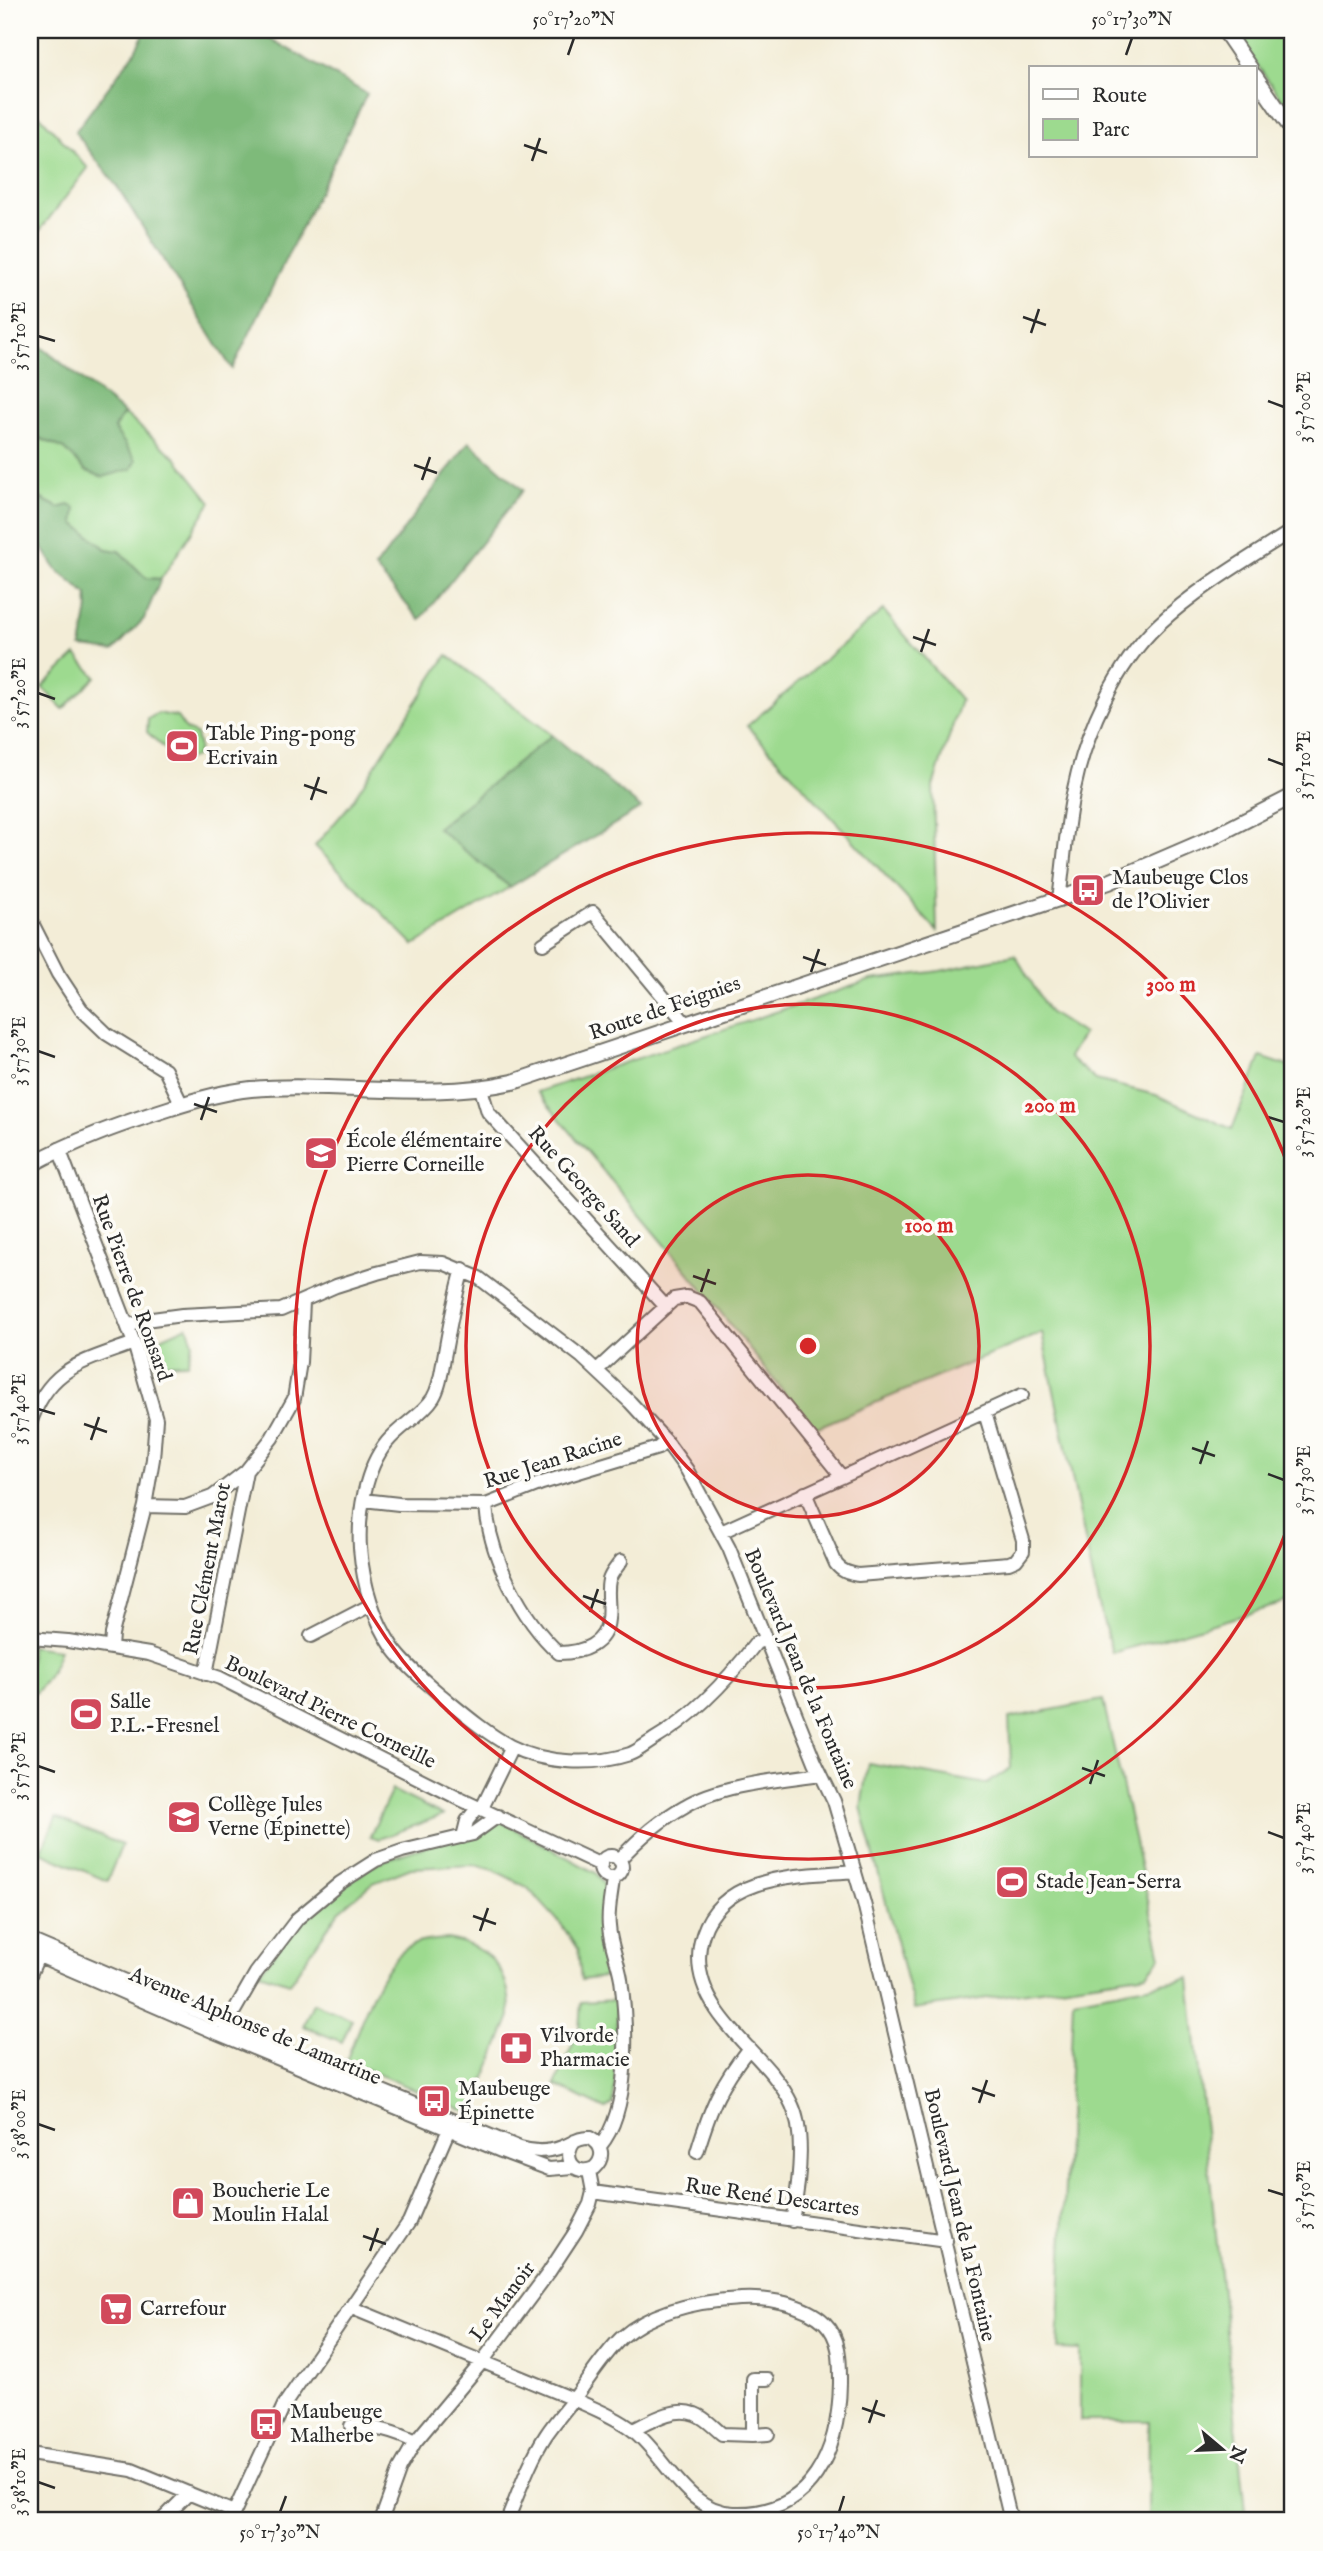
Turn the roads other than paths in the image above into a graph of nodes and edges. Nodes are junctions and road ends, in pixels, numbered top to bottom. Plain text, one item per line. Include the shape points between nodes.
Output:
1 (1224, 30) edge
2 (1249, 66) edge
3 (1256, 77) edge
4 (1293, 131) edge
5 (1293, 530) edge
6 (1293, 796) edge
7 (1059, 900) junction
8 (30, 919) edge
9 (543, 944) dead end
10 (686, 1024) junction
11 (481, 1089) junction
12 (182, 1104) junction
13 (59, 1149) junction
14 (30, 1165) edge
15 (463, 1269) junction
16 (303, 1302) junction
17 (666, 1307) junction
18 (128, 1326) junction
19 (134, 1343) junction
20 (597, 1370) junction
21 (1022, 1395) dead end
22 (985, 1413) junction
23 (30, 1424) edge
24 (666, 1441) junction
25 (246, 1471) junction
26 (842, 1477) junction
27 (805, 1493) junction
28 (363, 1500) junction
29 (486, 1505) junction
30 (145, 1506) junction
31 (721, 1532) junction
32 (621, 1561) dead end
33 (371, 1605) junction
34 (311, 1636) dead end
35 (30, 1638) edge
36 (766, 1639) junction
37 (111, 1648) junction
38 (206, 1674) junction
39 (512, 1747) junction
40 (821, 1774) junction
41 (481, 1810) junction
42 (463, 1838) junction
43 (619, 1860) junction
44 (601, 1865) junction
45 (855, 1871) junction
46 (613, 1878) junction
47 (30, 1940) edge
48 (37, 1951) edge
49 (30, 1975) edge
50 (218, 2021) junction
51 (203, 2027) junction
52 (749, 2048) junction
53 (446, 2136) dead end
54 (575, 2141) junction
55 (600, 2146) junction
56 (697, 2151) dead end
57 (573, 2166) junction
58 (589, 2171) junction
59 (593, 2192) junction
60 (792, 2221) junction
61 (946, 2241) junction
62 (352, 2308) junction
63 (482, 2362) junction
64 (767, 2379) dead end
65 (573, 2399) junction
66 (351, 2426) dead end
67 (633, 2430) junction
68 (768, 2434) dead end
69 (753, 2435) junction
70 (415, 2442) junction
71 (30, 2454) edge
72 (189, 2493) junction
73 (232, 2517) edge
74 (161, 2521) edge
75 (382, 2521) edge
76 (506, 2521) edge
77 (1012, 2521) edge

1 - 2 street
3 - 4 street
5 - 7 street via 1174,611 1124,668 1101,709 1074,787
6 - 7 street, Route de Feignies via 1178,853
7 - 10 street, Route de Feignies
8 - 12 street via 81,1009 107,1034 166,1070
9 - 10 street via 593,912
10 - 11 street, Route de Feignies
11 - 12 street, Route de Feignies via 250,1089
11 - 17 street, Rue George Sand via 488,1112
12 - 13 street, Route de Feignies
13 - 14 street, Route de Feignies
13 - 18 street, Rue Pierre de Ronsard
15 - 16 street, Boulevard Jean de la Fontaine via 443,1263 412,1264 336,1286
15 - 20 street, Boulevard Jean de la Fontaine
15 - 28 street via 432,1399 387,1442 376,1459
16 - 18 street, Boulevard Jean de la Fontaine via 281,1310 182,1315
16 - 25 street via 294,1399
17 - 20 street
17 - 26 street via 674,1299 700,1301
18 - 19 street, Rue Pierre de Ronsard
19 - 23 street via 66,1369 46,1391
19 - 30 street, Rue Pierre de Ronsard via 156,1419
20 - 24 street, Boulevard Jean de la Fontaine
21 - 22 street
22 - 26 street
22 - 27 street via 1023,1540 1023,1552 1016,1560 848,1573 836,1564
24 - 29 street, Rue Jean Racine via 658,1448
24 - 31 street, Boulevard Jean de la Fontaine
25 - 30 street via 212,1497 185,1507
25 - 38 street, Rue Clément Marot
26 - 27 street
27 - 31 street
28 - 29 street, Rue Jean Racine
28 - 33 street via 360,1546
29 - 32 street via 487,1526 500,1564 543,1639 559,1653 578,1653 603,1634 610,1576
30 - 37 street, Rue Pierre de Ronsard
31 - 36 street, Boulevard Jean de la Fontaine
33 - 34 street
33 - 39 street via 393,1647 413,1671
35 - 37 street, Boulevard Pierre Corneille
36 - 39 street via 756,1643 710,1697 684,1719 631,1753 582,1762
36 - 40 street, Boulevard Jean de la Fontaine
37 - 38 street, Boulevard Pierre Corneille via 149,1654
38 - 41 street, Boulevard Pierre Corneille
39 - 41 street
40 - 43 street via 751,1785 687,1804
40 - 45 street, Boulevard Jean de la Fontaine
41 - 42 street
41 - 42 street via 482,1828
41 - 44 street, Boulevard Pierre Corneille
42 - 50 street via 376,1860 318,1899 274,1947 233,2013
43 - 44 street via 609,1857
43 - 46 street via 621,1871
44 - 46 street via 604,1875
45 - 52 street via 799,1876 740,1890 723,1901 706,1925 698,1969 704,1987 717,2011
45 - 61 street, Boulevard Jean de la Fontaine
46 - 55 street via 608,1925 620,1976 624,2053 614,2124
47 - 48 street, Avenue Alphonse de Lamartine
48 - 49 street
48 - 50 street, Avenue Alphonse de Lamartine
48 - 51 street, Avenue Alphonse de Lamartine
50 - 51 street
50 - 54 street, Avenue Alphonse de Lamartine via 520,2148 554,2149
51 - 57 street, Avenue Alphonse de Lamartine via 549,2169
52 - 56 street via 726,2078
52 - 60 street via 792,2105 799,2129
53 - 62 street via 409,2222
54 - 55 street via 590,2138
54 - 57 street via 568,2156
55 - 58 street via 601,2158
57 - 58 street
58 - 59 street
59 - 60 street, Rue René Descartes
59 - 63 street, Le Manoir via 556,2262
60 - 61 street, Rue René Descartes
61 - 77 street, Boulevard Jean de la Fontaine
62 - 63 street
62 - 73 street via 284,2406
63 - 65 street
63 - 70 street, Le Manoir
64 - 69 street via 746,2379
65 - 67 street
65 - 67 street via 622,2338 658,2316 700,2302 744,2299 785,2303 824,2322 834,2334 839,2349 840,2395 831,2446 819,2473 788,2501 733,2514 708,2505 681,2485
65 - 76 street via 535,2454
66 - 70 street via 374,2427
67 - 69 street via 649,2420 685,2412 708,2421 722,2434
68 - 69 street
70 - 75 street, Le Manoir via 400,2468
71 - 72 street via 132,2470
72 - 73 street
72 - 74 street

